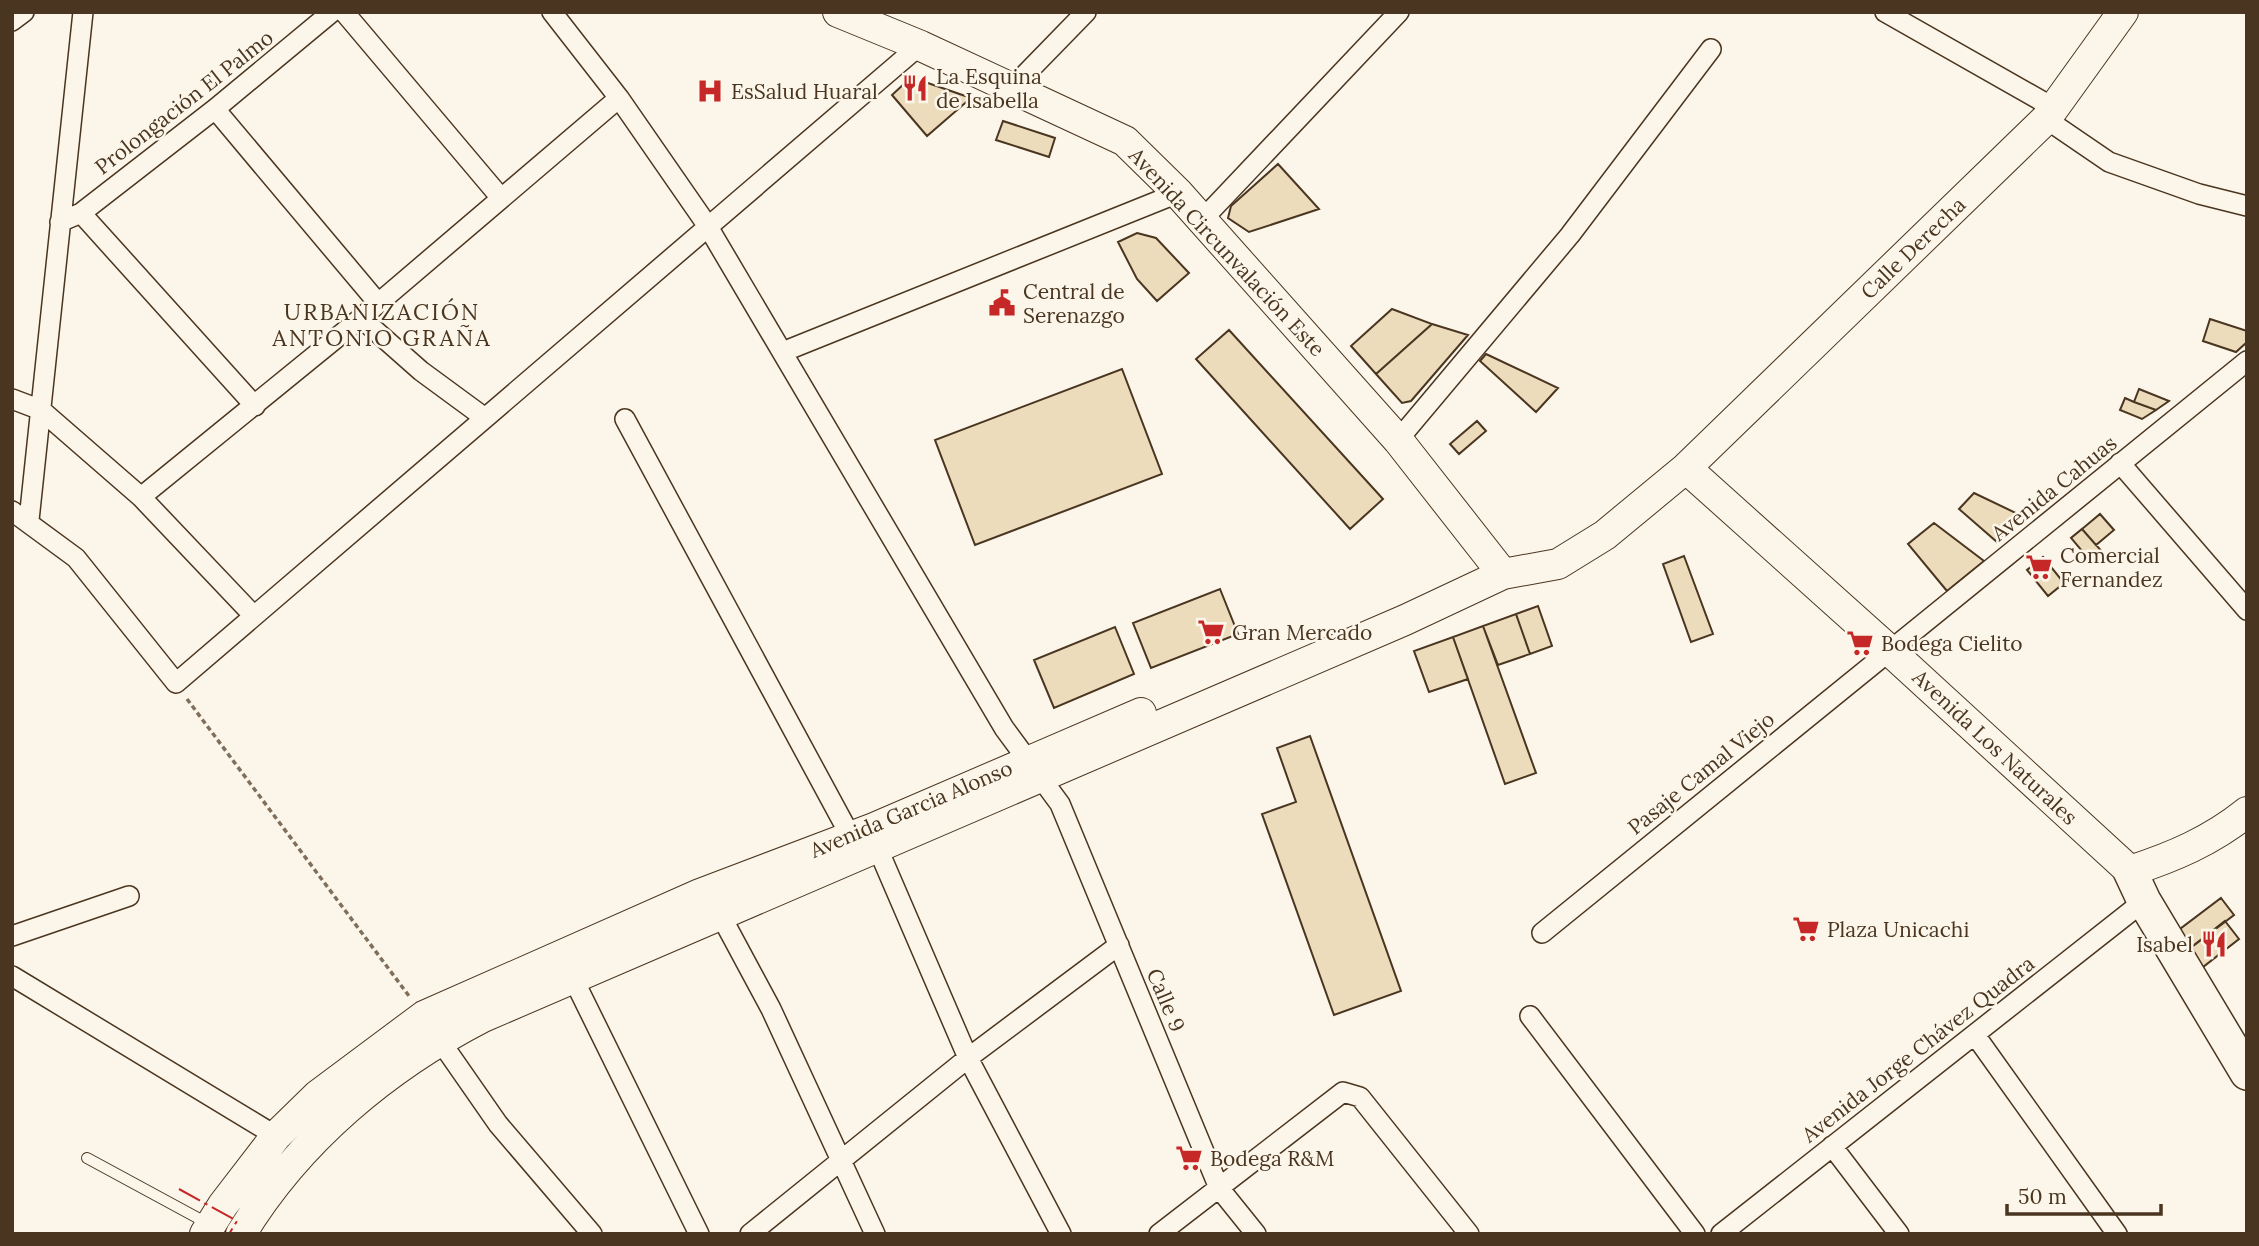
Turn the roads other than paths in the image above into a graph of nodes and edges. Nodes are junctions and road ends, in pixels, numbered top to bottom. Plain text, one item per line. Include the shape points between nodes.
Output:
1 (24, 12) edge
2 (83, 12) edge
3 (332, 12) edge
4 (344, 12) edge
5 (552, 12) edge
6 (838, 12) edge
7 (1086, 12) edge
8 (1399, 12) edge
9 (1885, 12) edge
10 (2123, 12) edge
11 (12, 21) edge
12 (919, 46) junction
13 (1711, 49) dead end
14 (1010, 90) junction
15 (619, 99) junction
16 (215, 109) junction
17 (2050, 113) junction
18 (1178, 193) junction
19 (502, 198) junction
20 (2247, 206) edge
21 (81, 212) junction
22 (1202, 220) junction
23 (60, 222) junction
24 (707, 225) junction
25 (378, 303) junction
26 (361, 318) junction
27 (785, 351) junction
28 (2247, 361) edge
29 (12, 399) edge
30 (255, 406) junction
31 (41, 410) junction
32 (485, 418) junction
33 (625, 419) dead end
34 (1398, 440) junction
35 (2120, 463) junction
36 (1686, 468) junction
37 (141, 497) junction
38 (20, 515) edge
39 (1503, 574) junction
40 (2243, 599) edge
41 (253, 615) junction
42 (1889, 649) junction
43 (1035, 768) junction
44 (2247, 812) edge
45 (851, 837) junction
46 (878, 849) junction
47 (2130, 871) junction
48 (700, 894) junction
49 (129, 895) dead end
50 (2144, 901) junction
51 (721, 916) junction
52 (1542, 933) dead end
53 (12, 936) edge
54 (1119, 945) junction
55 (568, 967) junction
56 (12, 976) edge
57 (1530, 1016) dead end
58 (432, 1028) junction
59 (1975, 1035) junction
60 (968, 1058) junction
61 (2247, 1073) edge
62 (276, 1136) junction
63 (1832, 1146) junction
64 (87, 1158) dead end
65 (841, 1158) junction
66 (1219, 1188) junction
67 (208, 1230) edge
68 (240, 1234) edge
69 (592, 1234) edge
70 (699, 1234) edge
71 (750, 1234) edge
72 (875, 1234) edge
73 (1062, 1234) edge
74 (1159, 1234) edge
75 (1256, 1234) edge
76 (1469, 1234) edge
77 (1695, 1234) edge
78 (1721, 1234) edge
79 (1899, 1234) edge
80 (2117, 1234) edge

1 - 11 street
2 - 23 street
3 - 16 street, Prolongación El Palmo
4 - 19 street
5 - 15 street, Calle 9
6 - 12 main road, Avenida Circunvalación Este
7 - 14 street
8 - 22 street
9 - 17 street
10 - 17 main road, Calle Derecha
12 - 14 main road, Avenida Circunvalación Este
12 - 24 street
13 - 34 street via 1570,235
14 - 18 main road, Avenida Circunvalación Este via 1125,141
15 - 19 street
15 - 24 street, Calle 9
16 - 21 street, Prolongación El Palmo
16 - 25 street
17 - 20 street via 2109,162
17 - 36 main road, Calle Derecha
18 - 22 main road, Avenida Circunvalación Este
18 - 27 street
19 - 25 street
21 - 23 street, Prolongación El Palmo
21 - 30 street
22 - 34 main road, Avenida Circunvalación Este
23 - 31 street
24 - 27 street, Calle 9
24 - 32 street
25 - 26 street
26 - 30 street
26 - 32 street via 421,371
27 - 43 street, Calle 9 via 1004,728
28 - 35 street, Avenida Cahuas
29 - 31 street
30 - 37 street
31 - 37 street
31 - 38 street
32 - 41 street
33 - 45 street
34 - 39 main road, Avenida Circunvalación Este
35 - 40 street
35 - 42 street, Avenida Cahuas
36 - 39 main road, Avenida Garcia Alonso via 1605,535 1558,564
36 - 42 main road, Avenida Los Naturales
37 - 41 street
38 - 41 street via 76,558 176,683
39 - 43 main road, Avenida Garcia Alonso via 1405,620 1330,634
42 - 47 main road, Avenida Los Naturales
42 - 52 street, Pasaje Camal Viejo
43 - 45 main road, Avenida Garcia Alonso
43 - 46 main road, Avenida Garcia Alonso
43 - 54 street, Calle 9 via 1060,804
44 - 47 main road via 2219,835
45 - 48 main road, Avenida Garcia Alonso
46 - 51 main road, Avenida Garcia Alonso
46 - 60 street
47 - 50 highway, Avenida Los Naturales
48 - 51 street
48 - 55 main road, Avenida Garcia Alonso
49 - 53 street
50 - 59 street, Avenida Jorge Chávez Quadra
50 - 61 highway, Avenida Los Naturales
51 - 55 main road, Avenida Garcia Alonso
51 - 65 street
54 - 60 street
54 - 66 street, Calle 9
55 - 58 main road, Avenida Garcia Alonso
55 - 70 street
56 - 62 street
57 - 77 street
58 - 62 main road via 318,1095
58 - 68 main road via 323,1128
58 - 69 street via 498,1124
59 - 63 street, Avenida Jorge Chávez Quadra
59 - 80 street
60 - 65 street
60 - 73 street
62 - 67 main road
63 - 78 street, Avenida Jorge Chávez Quadra
63 - 79 street
64 - 67 lane
65 - 71 street
65 - 72 street
66 - 74 street
66 - 75 street, Calle 9
66 - 76 street via 1343,1092 1360,1097

